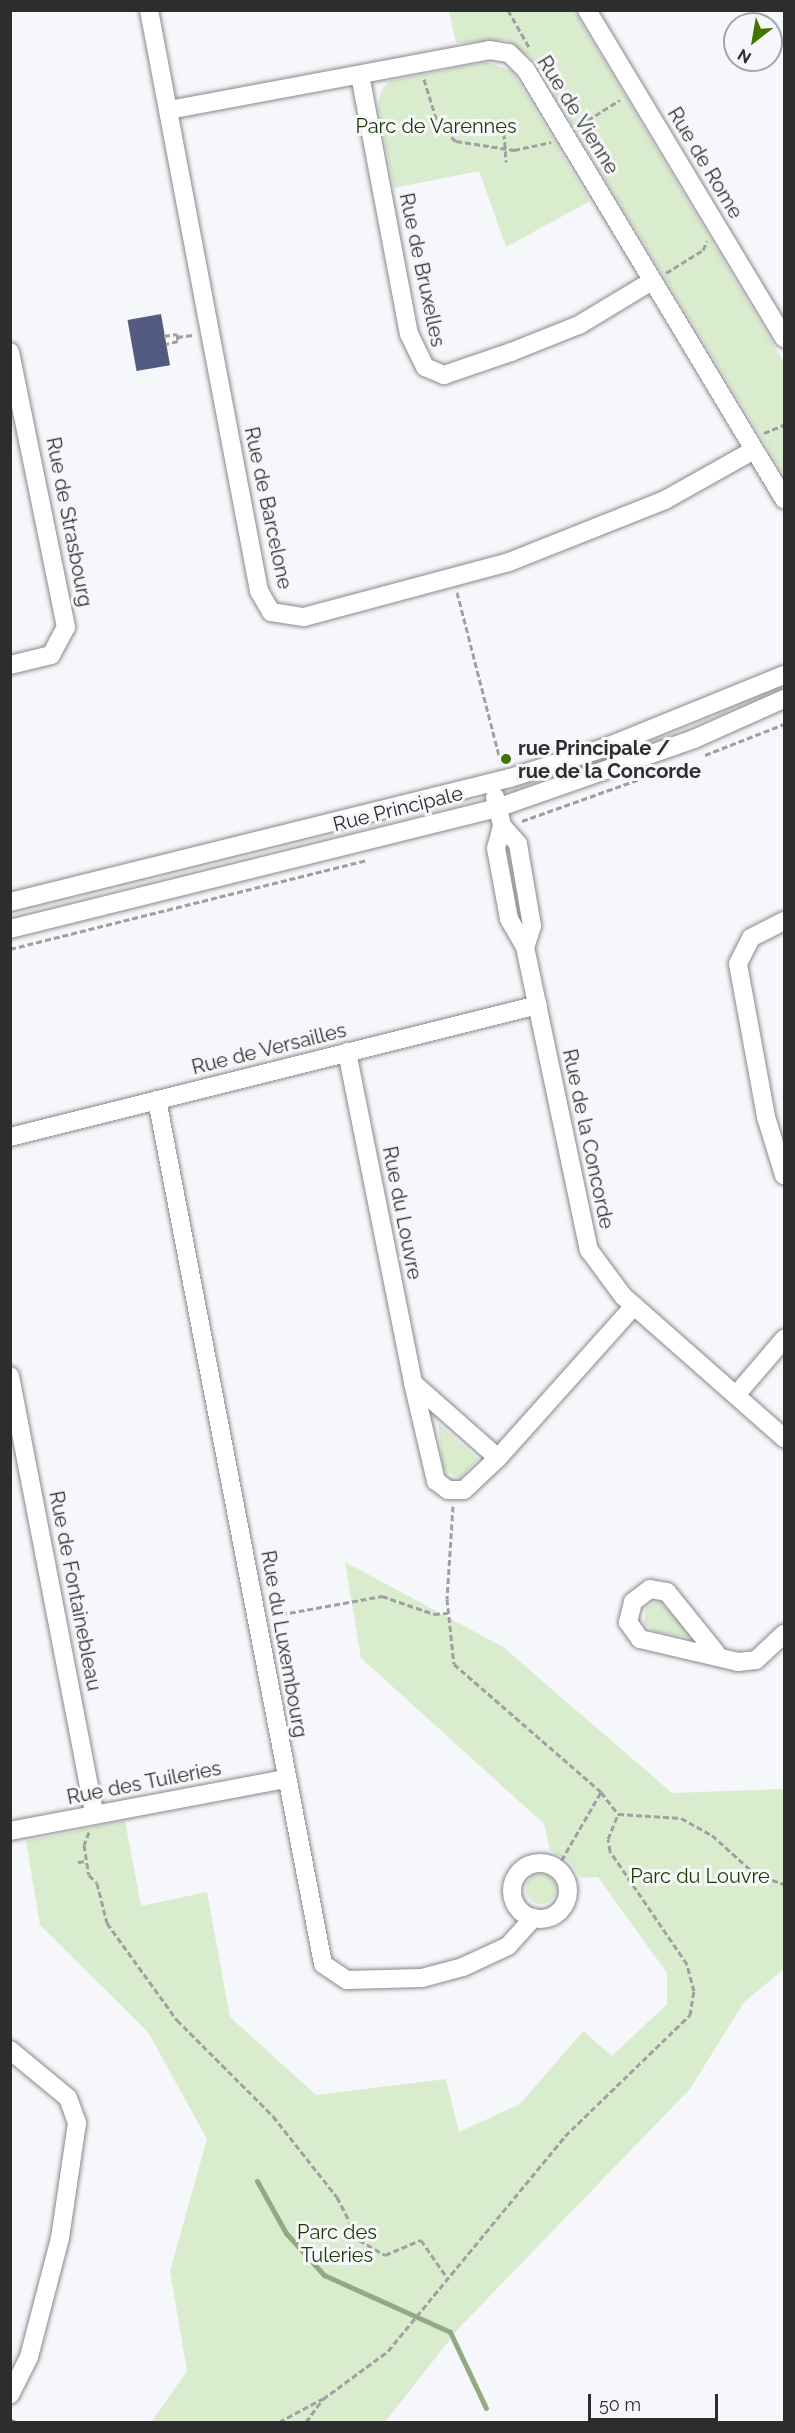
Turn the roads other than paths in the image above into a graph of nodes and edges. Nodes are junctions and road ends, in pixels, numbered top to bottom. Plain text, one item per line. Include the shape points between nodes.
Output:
1 (149, 10) edge
2 (587, 10) edge
3 (360, 75) junction
4 (169, 110) junction
5 (659, 277) junction
6 (784, 338) edge
7 (10, 352) edge
8 (754, 450) junction
9 (784, 499) edge
10 (10, 665) edge
11 (784, 675) edge
12 (784, 699) edge
13 (492, 784) junction
14 (497, 808) junction
15 (10, 902) edge
16 (784, 921) edge
17 (10, 929) edge
18 (538, 1005) junction
19 (347, 1052) junction
20 (157, 1100) junction
21 (10, 1137) edge
22 (784, 1175) edge
23 (634, 1306) junction
24 (784, 1339) edge
25 (10, 1376) edge
26 (413, 1383) junction
27 (736, 1395) junction
28 (784, 1438) edge
29 (498, 1458) junction
30 (784, 1634) edge
31 (716, 1653) junction
32 (286, 1779) junction
33 (92, 1821) junction
34 (10, 1831) edge
35 (533, 1918) junction
36 (10, 2050) edge
37 (10, 2395) edge

1 - 4 street, Rue de Barcelone
2 - 6 street, Rue de Rome
3 - 4 street, Rue de Vienne
3 - 5 street, Rue de Vienne via 489,50 509,53 526,70
3 - 5 street, Rue de Bruxelles via 409,334 425,367 454,373 511,352 579,325
4 - 8 street, Rue de Barcelone via 259,591 272,612 304,617 509,562 665,500
5 - 8 street, Rue de Vienne
7 - 10 street, Rue de Strasbourg via 66,627 51,655
8 - 9 street, Rue de Vienne
11 - 13 street, Rue Principale via 604,748
12 - 14 street, Rue Principale via 694,739
13 - 14 street, Rue de la Concorde
13 - 15 street, Rue Principale
14 - 17 street, Rue Principale
14 - 18 street, Rue de la Concorde via 502,826 496,848 512,928 525,947
16 - 22 street via 751,938 738,964 766,1117
18 - 19 street, Rue de Versailles
18 - 23 street, Rue de la Concorde via 584,1235 595,1261
19 - 20 street, Rue de Versailles
19 - 26 street, Rue du Louvre
20 - 21 street, Rue de Versailles
20 - 32 street, Rue du Luxembourg
23 - 27 street, Rue de la Concorde
23 - 29 street, Rue du Louvre
24 - 27 street
25 - 33 street, Rue de Fontainebleau
26 - 29 street
26 - 29 street, Rue du Louvre via 436,1481 448,1490 464,1490
27 - 28 street, Rue de la Concorde
30 - 31 street via 769,1651 747,1663
31 - 31 street via 667,1592 650,1589 633,1602 628,1622 640,1639
32 - 33 street, Rue des Tuileries
32 - 35 street, Rue du Luxembourg via 323,1964 339,1978 422,1978 463,1967 508,1946
33 - 34 street, Rue des Tuileries
35 - 35 street via 551,1917 564,1906 569,1889 557,1868 536,1863 514,1880 518,1908
36 - 37 street via 68,2098 77,2123 60,2238 29,2357

